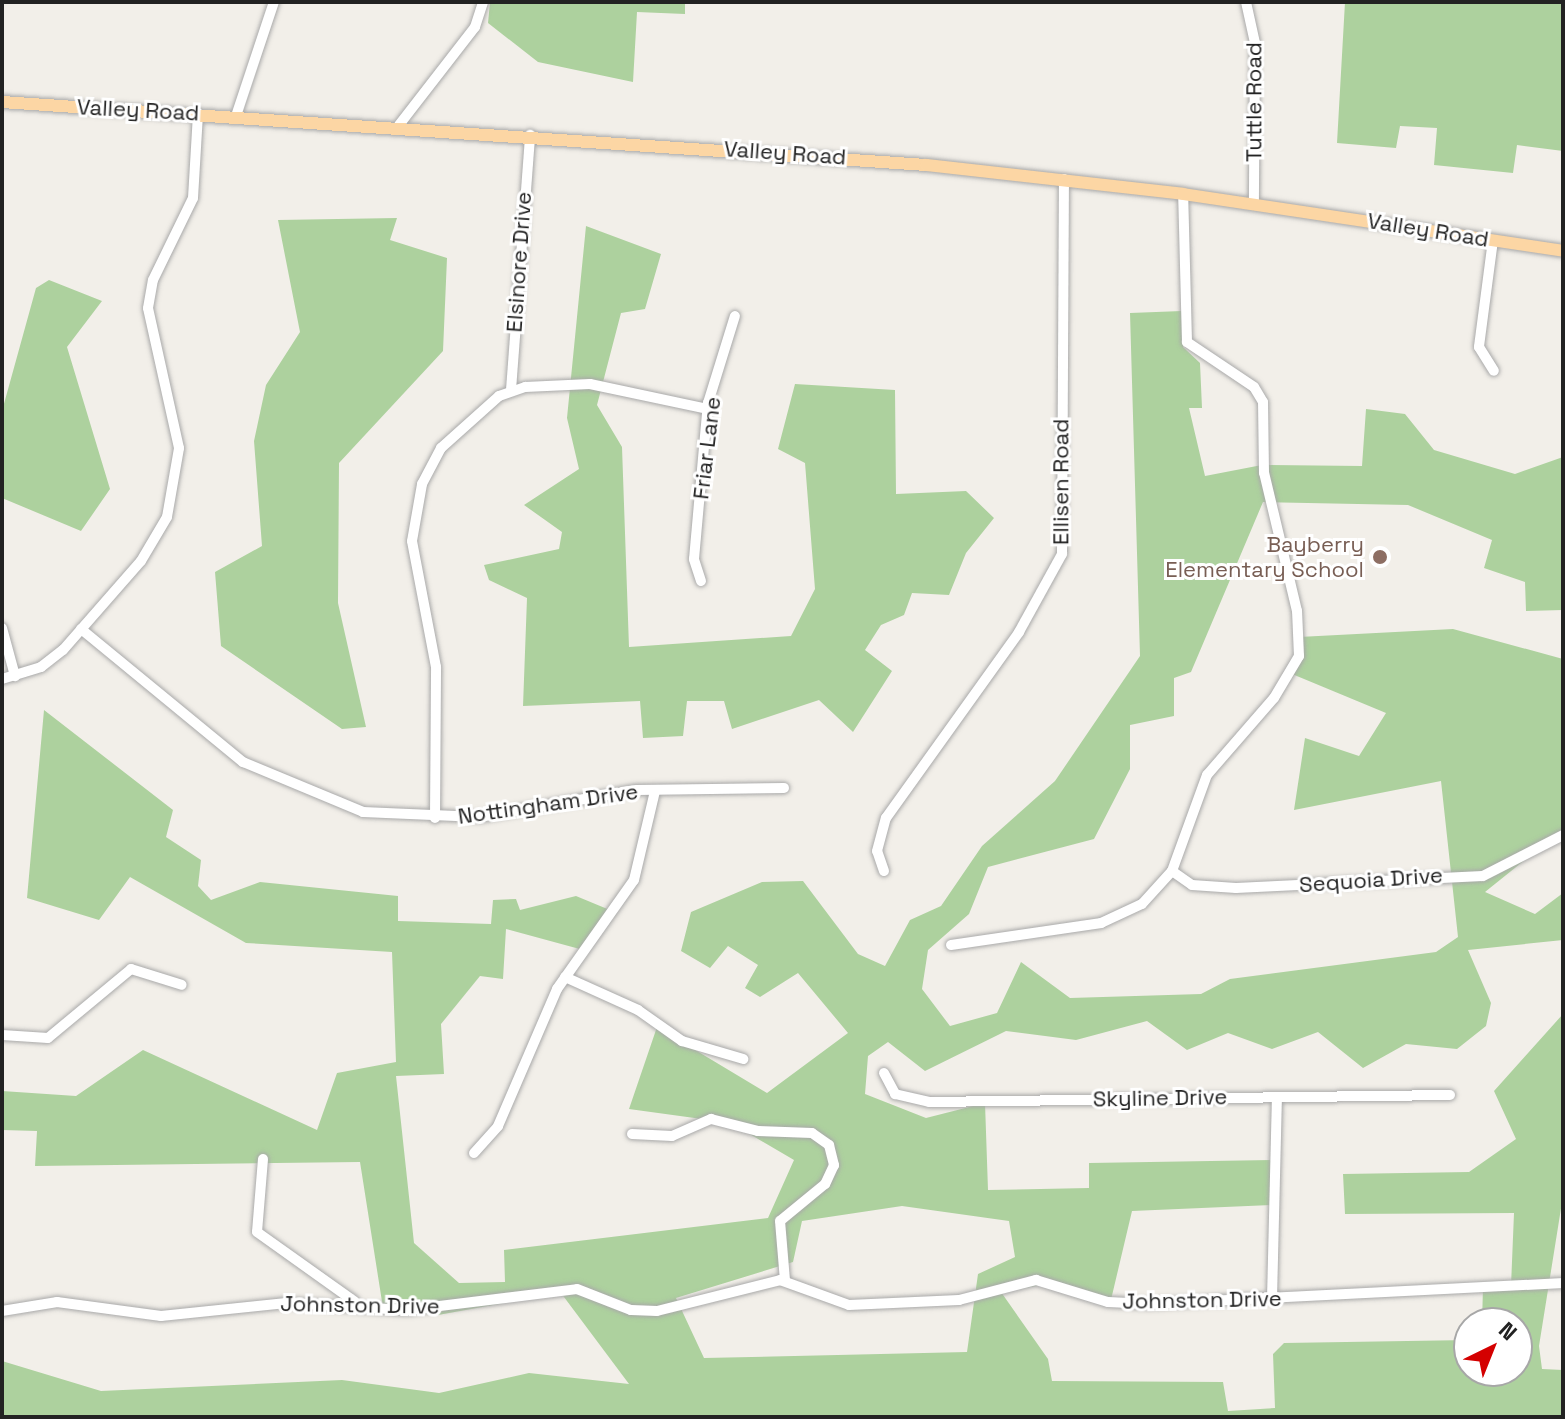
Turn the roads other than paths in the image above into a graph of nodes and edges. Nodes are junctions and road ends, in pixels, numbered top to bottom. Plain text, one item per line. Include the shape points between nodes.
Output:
1 (274, 2) edge
2 (483, 2) edge
3 (1246, 2) edge
4 (2, 102) edge
5 (198, 113) junction
6 (236, 116) junction
7 (399, 125) junction
8 (530, 135) junction
9 (1064, 179) junction
10 (1183, 194) junction
11 (1254, 204) junction
12 (1493, 240) junction
13 (1563, 251) edge
14 (735, 316) dead end
15 (1494, 371) dead end
16 (511, 390) junction
17 (708, 409) junction
18 (701, 581) dead end
19 (2, 628) edge
20 (81, 629) junction
21 (15, 676) junction
22 (2, 679) edge
23 (784, 788) dead end
24 (655, 791) junction
25 (435, 818) junction
26 (1563, 835) edge
27 (884, 871) dead end
28 (1172, 871) junction
29 (951, 945) dead end
30 (565, 977) junction
31 (182, 985) dead end
32 (2, 1035) edge
33 (743, 1059) dead end
34 (884, 1073) dead end
35 (1450, 1095) dead end
36 (1277, 1097) junction
37 (632, 1134) dead end
38 (474, 1153) dead end
39 (263, 1159) dead end
40 (785, 1280) junction
41 (1563, 1283) edge
42 (1272, 1299) junction
43 (355, 1302) junction
44 (2, 1311) edge

1 - 6 street
2 - 7 street via 475,27
3 - 11 street, Tuttle Road via 1255,43
4 - 5 main road, Valley Road
5 - 6 main road, Valley Road
5 - 20 street via 193,198 153,280 148,308 177,422 173,494 141,561
6 - 7 main road, Valley Road
7 - 8 main road, Valley Road
8 - 9 main road, Valley Road
8 - 16 street, Elsinore Drive
9 - 10 main road, Valley Road
9 - 27 street, Ellisen Road via 1062,554 1019,632 886,818 877,851
10 - 11 main road, Valley Road
10 - 28 street via 1187,342 1254,387 1263,402 1271,521 1301,648 1281,689 1207,775
11 - 12 main road, Valley Road
12 - 13 main road, Valley Road
12 - 15 street via 1479,347
14 - 17 street, Friar Lane
16 - 17 street via 590,384
16 - 25 street via 441,448 416,508 411,558 436,667
17 - 18 street, Friar Lane via 694,559
19 - 21 street
20 - 21 street via 52,660
20 - 25 street, Nottingham Drive via 213,740 276,779 363,812
21 - 22 street
23 - 24 street, Nottingham Drive
24 - 25 street, Nottingham Drive
24 - 30 street via 634,880
26 - 28 street, Sequoia Drive via 1483,876 1236,888 1192,885
28 - 29 street via 1142,904 1112,919
30 - 33 street via 638,1010 682,1041
30 - 38 street via 498,1126
31 - 32 street via 131,969 48,1038
34 - 36 street, Skyline Drive via 895,1094 929,1102
35 - 36 street, Skyline Drive
36 - 42 street
37 - 40 street via 672,1136 704,1119 812,1133 829,1145 834,1165 825,1184 780,1221
39 - 43 street via 257,1232
40 - 42 street, Johnston Drive via 849,1305 959,1300 1036,1280 1130,1304
40 - 43 street, Johnston Drive via 657,1311 631,1310 577,1289 407,1310
41 - 42 street, Johnston Drive
43 - 44 street, Johnston Drive via 161,1316 57,1302

